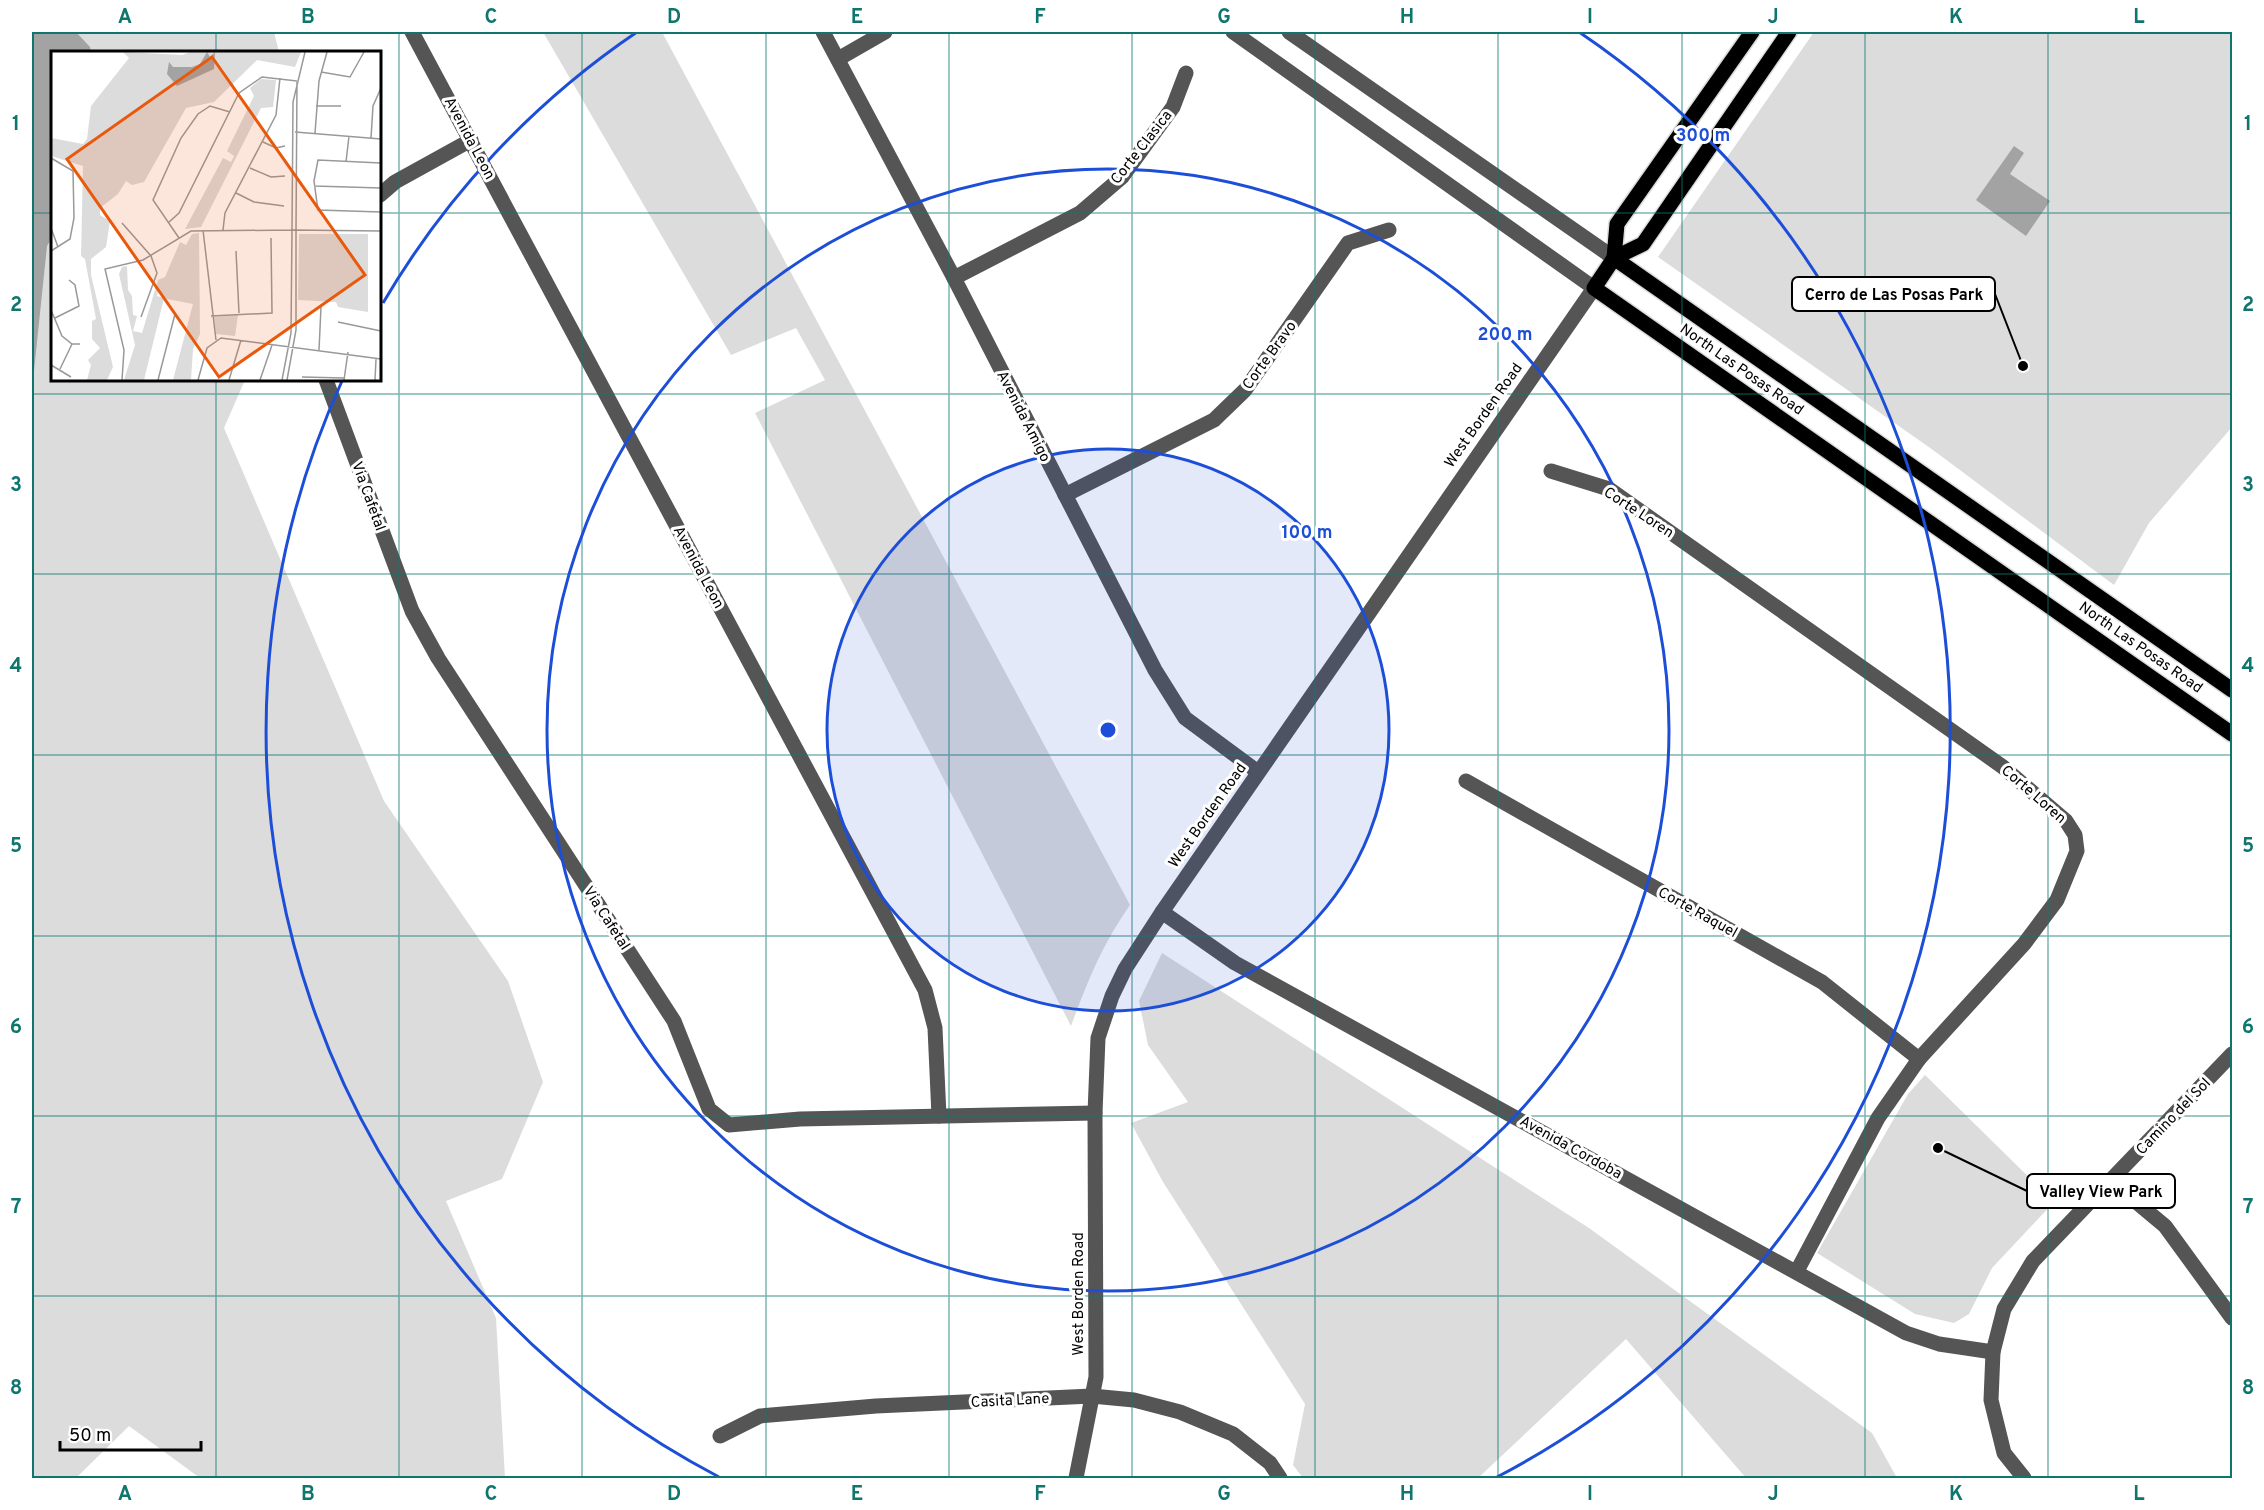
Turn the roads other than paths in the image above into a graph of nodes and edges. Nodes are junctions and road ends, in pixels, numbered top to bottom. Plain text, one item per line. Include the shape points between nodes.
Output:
1 (412, 32) edge
2 (823, 32) edge
3 (885, 32) edge
4 (1233, 32) edge
5 (1289, 32) edge
6 (1752, 32) edge
7 (1789, 32) edge
8 (838, 58) junction
9 (1186, 73) dead end
10 (471, 140) junction
11 (381, 194) edge
12 (1389, 230) dead end
13 (1614, 258) junction
14 (954, 278) junction
15 (1594, 288) junction
16 (326, 381) edge
17 (1551, 471) dead end
18 (1065, 495) junction
19 (2232, 690) edge
20 (2232, 734) edge
21 (1258, 772) junction
22 (1466, 782) dead end
23 (1162, 912) junction
24 (2232, 1054) edge
25 (1918, 1059) junction
26 (1095, 1113) junction
27 (939, 1116) junction
28 (2111, 1181) junction
29 (1797, 1271) junction
30 (2232, 1318) edge
31 (1993, 1352) junction
32 (1092, 1396) junction
33 (720, 1436) dead end
34 (1076, 1479) edge
35 (1280, 1479) edge
36 (2024, 1479) edge

1 - 10 street, Avenida Leon
2 - 8 street, Avenida Amigo
3 - 8 street
4 - 15 street, North Las Posas Road
5 - 13 street, North Las Posas Road
6 - 13 main road, West Borden Road via 1617,224
7 - 13 main road via 1643,244
8 - 14 street, Avenida Amigo
9 - 14 street, Corte Clasica via 1173,107 1122,177 1080,213
10 - 11 street via 395,182
10 - 27 street, Avenida Leon via 925,990 934,1028
12 - 18 street, Corte Bravo via 1348,243 1245,390 1214,420
13 - 15 main road, West Borden Road
13 - 19 main road, North Las Posas Road
14 - 18 street, Avenida Amigo
15 - 20 main road, North Las Posas Road
15 - 21 street, West Borden Road
16 - 27 street, Via Cafetal via 412,611 438,658 674,1021 708,1109 729,1125
17 - 25 street, Corte Loren via 1609,489 2003,767 2066,821 2075,835 2077,851 2057,900 2024,944
18 - 21 street, Avenida Amigo via 1155,670 1185,718
21 - 23 street, West Borden Road
22 - 25 street, Corte Raquel via 1822,982
23 - 26 street, West Borden Road via 1112,996 1098,1038
23 - 29 street, Avenida Cordoba via 1235,963
24 - 28 street, Camino del Sol
25 - 29 street, Corte Loren via 1878,1118
26 - 27 street, Via Cafetal
26 - 32 street, West Borden Road via 1096,1377
28 - 30 street via 2165,1227
28 - 31 street, Camino del Sol via 2034,1261 2004,1309
29 - 31 street, Avenida Cordoba via 1906,1333 1939,1344
31 - 36 street, Camino del Sol via 1991,1400 2004,1453
32 - 33 street, Casita Lane via 760,1416
32 - 34 street, West Borden Road
32 - 35 street, Casita Lane via 1134,1400 1180,1412 1233,1434 1270,1462

